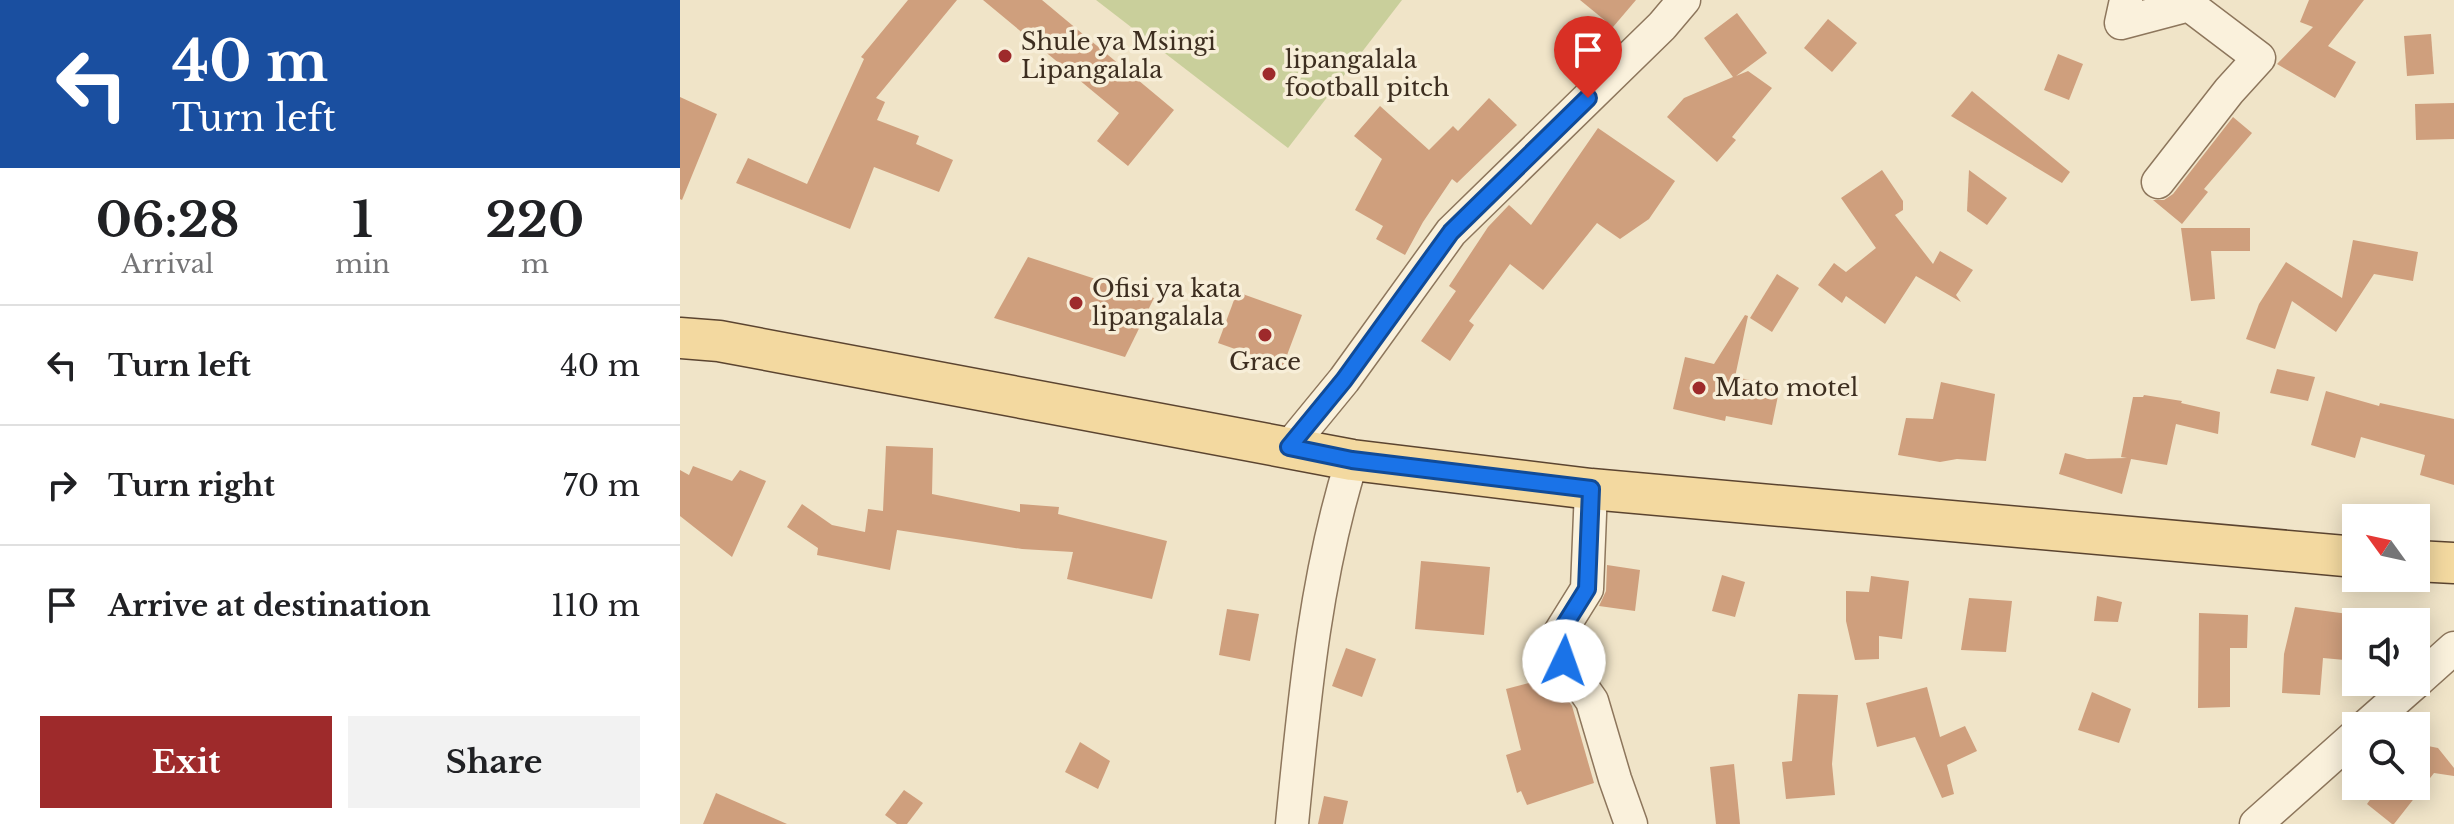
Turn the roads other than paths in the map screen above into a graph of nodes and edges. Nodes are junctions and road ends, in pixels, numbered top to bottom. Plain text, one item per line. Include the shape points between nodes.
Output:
1 (1684, 0) edge
2 (2126, 0) edge
3 (2158, 182) dead end
4 (680, 338) edge
5 (1289, 447) junction
6 (1352, 460) junction
7 (1591, 489) junction
8 (2342, 556) edge
9 (2430, 562) edge
10 (2454, 563) edge
11 (2454, 648) edge
12 (2430, 669) edge
13 (2400, 696) edge
14 (2382, 712) edge
15 (2342, 747) edge
16 (1292, 824) edge
17 (1631, 824) edge
18 (2256, 824) edge

1 - 5 street via 1451,232
2 - 3 street via 2121,23 2189,5 2259,58
4 - 5 main road
5 - 6 main road
6 - 7 main road
6 - 16 street via 1318,609
7 - 8 main road
7 - 17 street via 1587,589 1559,634 1564,661 1592,701
9 - 10 main road
11 - 12 street
13 - 14 street
15 - 18 street

